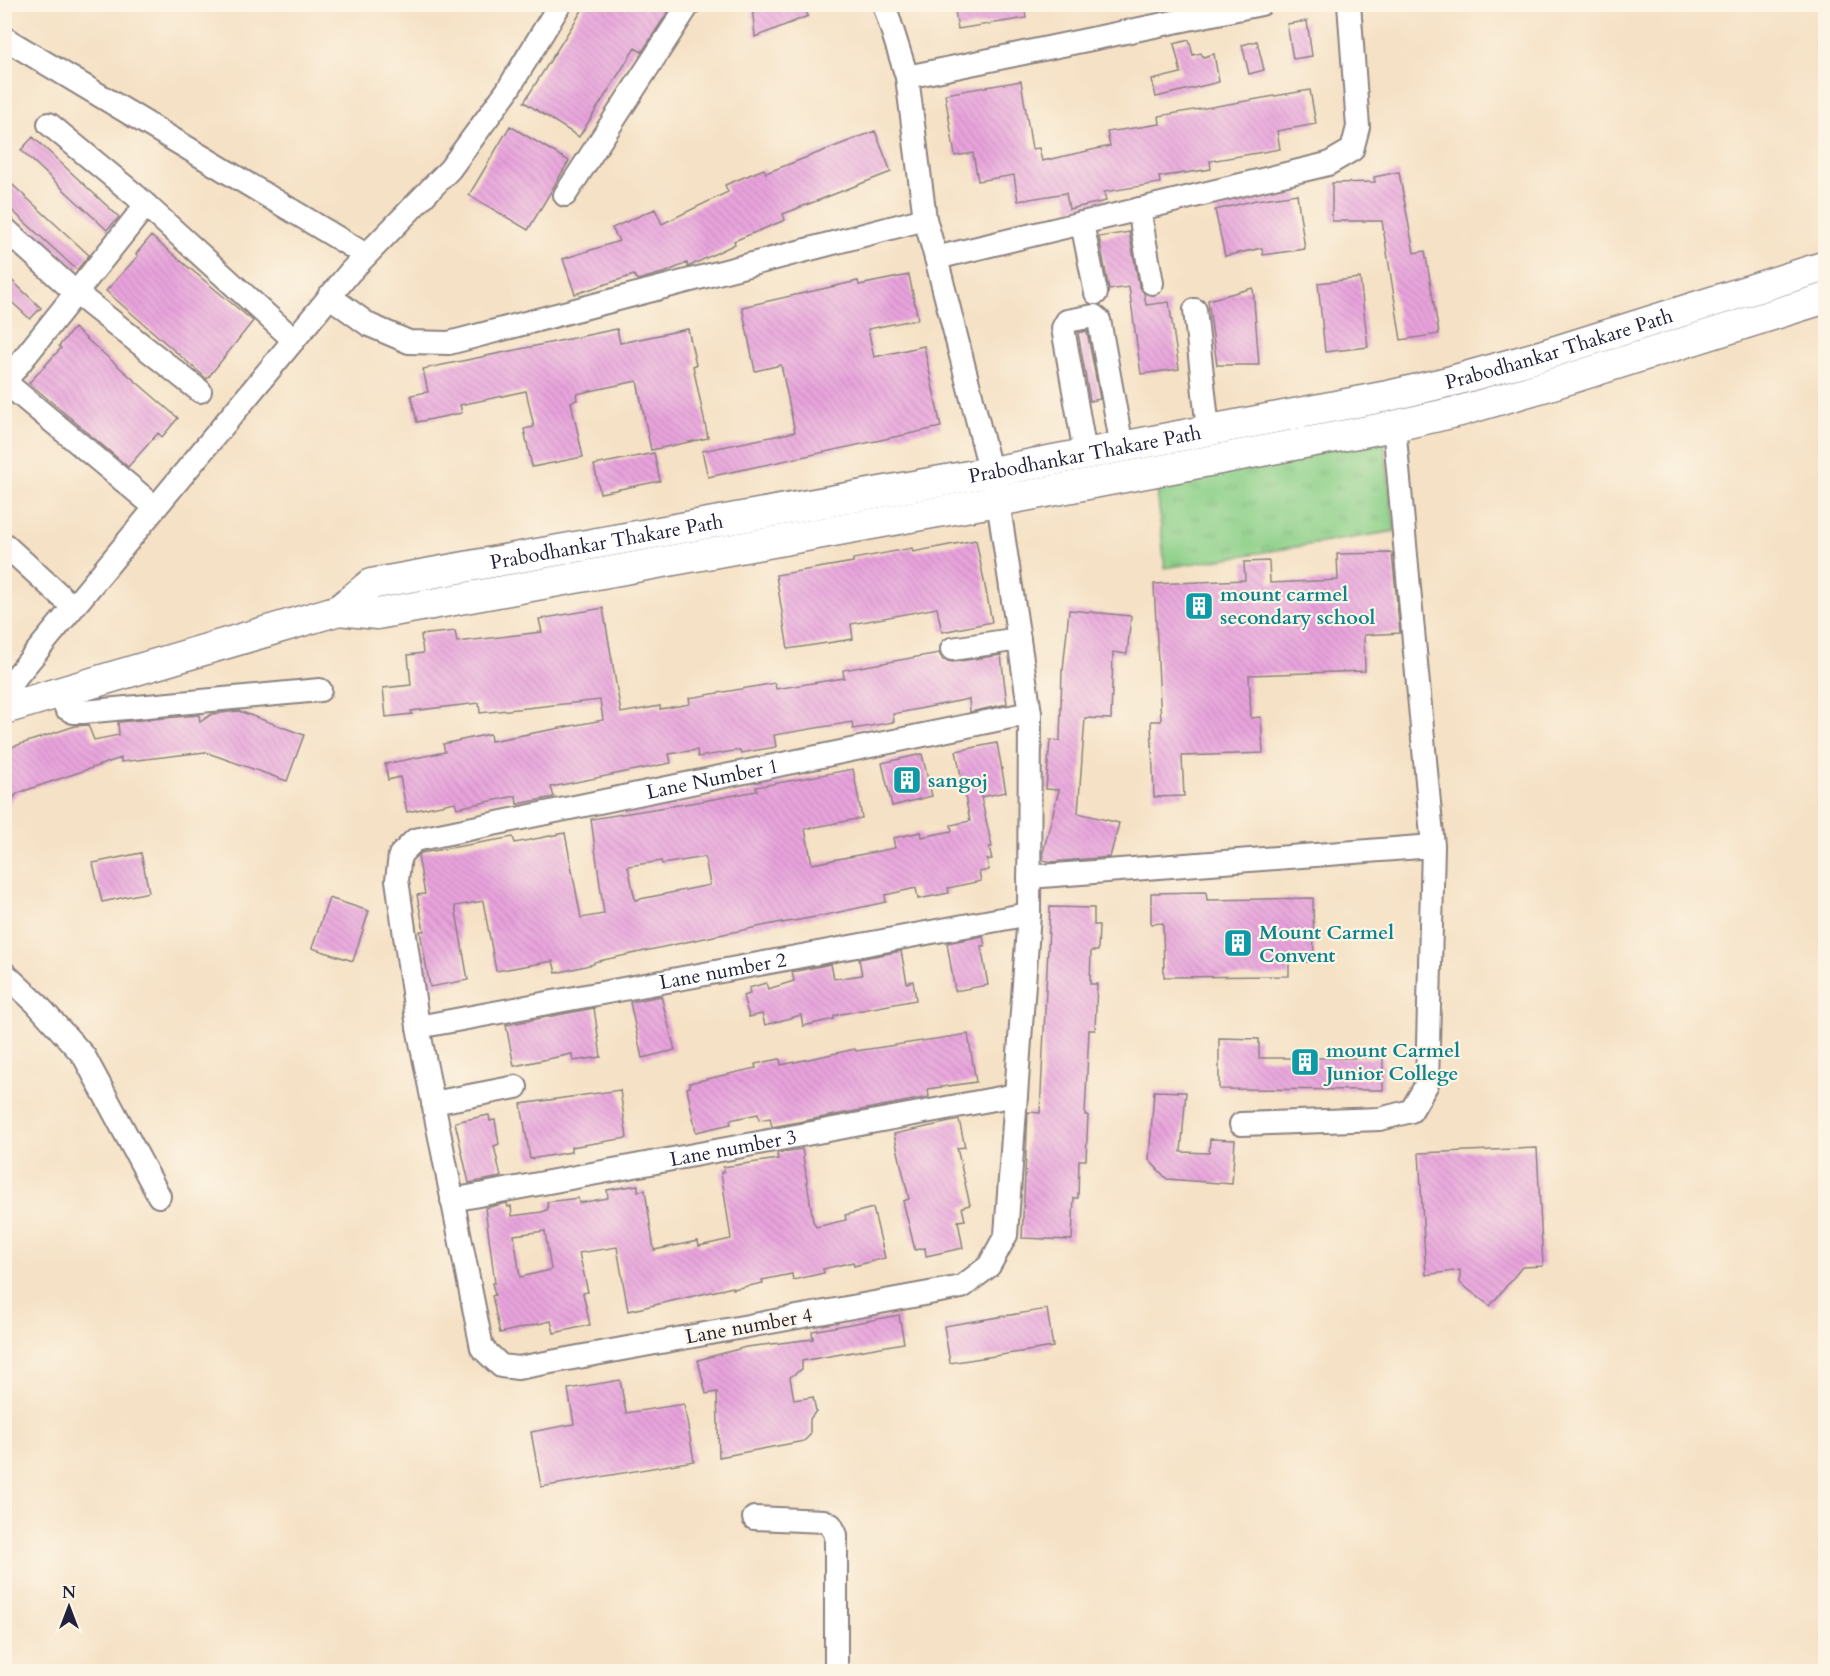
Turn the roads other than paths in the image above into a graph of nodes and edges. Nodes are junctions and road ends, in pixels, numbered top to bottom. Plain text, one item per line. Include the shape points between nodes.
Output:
1 (560, 4) edge
2 (689, 4) edge
3 (884, 4) edge
4 (1261, 4) edge
5 (1349, 4) edge
6 (4, 38) edge
7 (907, 77) junction
8 (49, 124) dead end
9 (565, 195) dead end
10 (146, 205) junction
11 (1140, 216) junction
12 (926, 219) junction
13 (4, 228) edge
14 (1083, 229) junction
15 (366, 255) junction
16 (936, 258) junction
17 (1826, 266) edge
18 (1152, 283) dead end
19 (76, 293) junction
20 (1096, 293) dead end
21 (329, 296) junction
22 (1826, 298) edge
23 (1195, 310) dead end
24 (294, 340) junction
25 (5, 382) edge
26 (200, 391) dead end
27 (1114, 399) junction
28 (1077, 406) junction
29 (1394, 426) junction
30 (1208, 430) junction
31 (1122, 447) junction
32 (1085, 453) junction
33 (991, 472) junction
34 (998, 501) junction
35 (155, 507) junction
36 (4, 544) edge
37 (73, 607) junction
38 (339, 610) junction
39 (1019, 639) junction
40 (952, 649) dead end
41 (320, 690) dead end
42 (61, 691) junction
43 (9, 694) edge
44 (1030, 713) junction
45 (1433, 846) junction
46 (1029, 877) junction
47 (1029, 914) junction
48 (4, 973) edge
49 (418, 1028) junction
50 (516, 1087) dead end
51 (1016, 1095) junction
52 (433, 1103) junction
53 (1241, 1124) dead end
54 (159, 1196) dead end
55 (452, 1200) junction
56 (754, 1518) dead end
57 (836, 1671) edge

1 - 15 street via 507,91 450,169
2 - 9 street
3 - 7 street
4 - 7 street
5 - 11 street via 1358,127 1352,150 1328,164
6 - 15 street
7 - 12 street
8 - 10 street
10 - 19 street
10 - 24 street
11 - 14 street
11 - 18 street
12 - 16 street
12 - 21 street via 449,343 409,342 369,324
13 - 19 street
14 - 16 street
14 - 20 street
15 - 21 street
16 - 33 street
17 - 30 main road, Prabodhankar Thakare Path via 1452,381
19 - 25 street
19 - 26 street
21 - 24 street
22 - 29 main road, Prabodhankar Thakare Path via 1546,386
23 - 30 street
24 - 35 street
25 - 35 street
27 - 28 street
27 - 28 street via 1098,317 1067,321 1063,328
27 - 31 street
28 - 32 street
29 - 34 main road, Prabodhankar Thakare Path
29 - 45 street
30 - 31 main road, Prabodhankar Thakare Path
31 - 32 main road, Prabodhankar Thakare Path
32 - 33 main road, Prabodhankar Thakare Path
33 - 34 street
33 - 38 main road, Prabodhankar Thakare Path via 371,584
34 - 38 main road, Prabodhankar Thakare Path via 377,614
34 - 39 street
35 - 37 street
36 - 37 street
37 - 43 street
38 - 42 main road, Prabodhankar Thakare Path
39 - 40 street
39 - 44 street
41 - 42 street via 83,712 66,708
42 - 43 main road, Prabodhankar Thakare Path
44 - 46 street
44 - 49 street, Lane Number 1 via 415,840 400,855 396,880
45 - 46 street
45 - 53 street via 1427,1084 1411,1111 1380,1119
46 - 47 street
47 - 49 street, Lane number 2
47 - 51 street
48 - 54 street via 84,1056
49 - 52 street
50 - 52 street
51 - 55 street, Lane number 3
51 - 55 street, Lane number 4 via 1006,1235 989,1266 962,1287 518,1368 501,1366 482,1348
52 - 55 street
56 - 57 street via 824,1521 831,1525 836,1535

